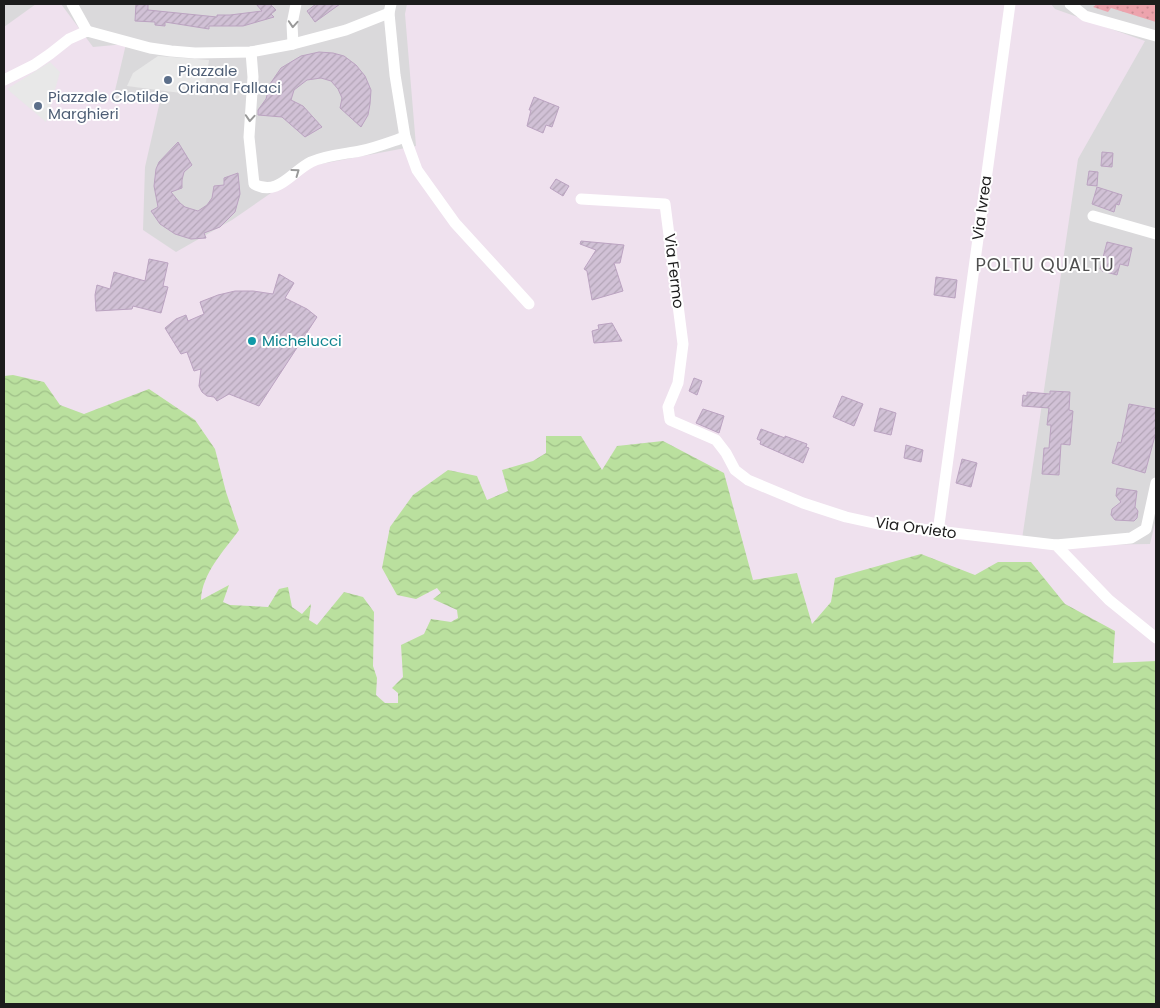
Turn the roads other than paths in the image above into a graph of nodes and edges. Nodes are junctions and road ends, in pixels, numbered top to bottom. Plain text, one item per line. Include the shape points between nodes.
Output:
1 (296, 4) edge
2 (1010, 4) edge
3 (1070, 4) edge
4 (76, 6) edge
5 (390, 8) edge
6 (87, 31) junction
7 (1156, 36) edge
8 (293, 44) junction
9 (251, 52) junction
10 (4, 80) edge
11 (405, 137) junction
12 (580, 199) dead end
13 (1093, 216) dead end
14 (1156, 234) edge
15 (529, 304) dead end
16 (670, 420) joint
17 (1156, 482) edge
18 (938, 532) junction
19 (1056, 545) junction
20 (1156, 638) edge

1 -> 8 street
2 - 18 street, Via Ivrea
3 - 7 street via 1085,16
4 - 6 street
5 - 8 street via 346,30
5 - 11 street via 395,75
6 - 9 street via 171,51
6 - 10 street via 68,39 34,65
8 - 9 street
9 -> 11 street via 253,77 249,136 254,184 262,188 275,187 319,158 363,150
11 - 15 street via 417,170 455,223
12 - 16 street, Via Fermo via 665,204 683,344 678,383 668,407
13 - 14 street
16 - 18 street, Via Orvieto via 716,440 735,470 748,480 794,500 846,517
17 - 19 street, Via Orvieto via 1146,529 1131,538
18 - 19 street, Via Orvieto
19 - 20 street via 1108,600

